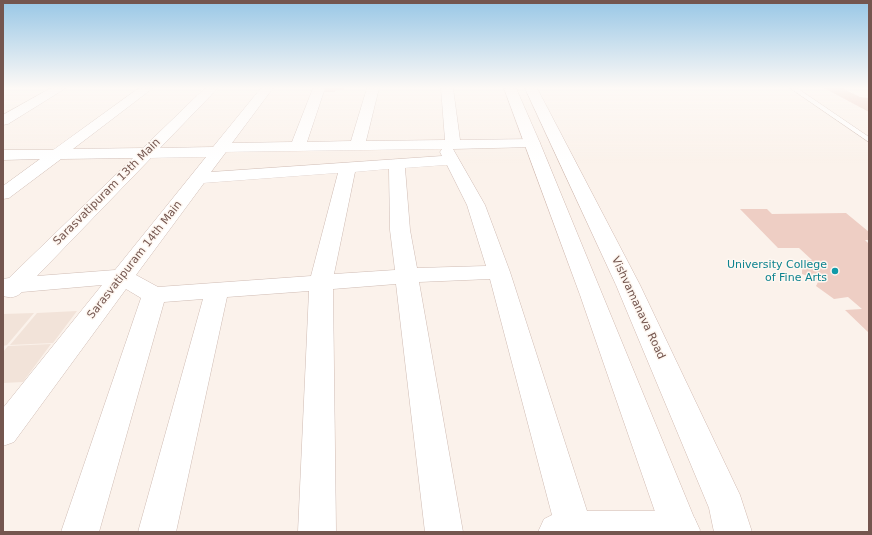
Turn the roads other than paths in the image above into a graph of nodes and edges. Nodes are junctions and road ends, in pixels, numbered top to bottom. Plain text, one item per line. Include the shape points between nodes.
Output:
1 (16, 113) joint
2 (113, 113) edge
3 (187, 113) edge
4 (248, 113) edge
5 (310, 113) edge
6 (366, 113) edge
7 (449, 113) edge
8 (520, 113) edge
9 (543, 113) edge
10 (829, 113) edge
11 (3, 114) edge
12 (3, 120) edge
13 (869, 140) edge
14 (533, 143) junction
15 (357, 146) junction
16 (298, 147) junction
17 (219, 150) junction
18 (451, 152) junction
19 (147, 153) junction
20 (57, 154) junction
21 (3, 155) edge
22 (397, 164) junction
23 (348, 167) junction
24 (198, 178) junction
25 (3, 194) edge
26 (499, 272) junction
27 (122, 276) junction
28 (406, 276) junction
29 (321, 282) junction
30 (7, 289) edge
31 (217, 290) junction
32 (154, 295) junction
33 (3, 432) edge
34 (566, 531) edge
35 (681, 531) edge
36 (80, 532) edge
37 (157, 532) edge
38 (317, 532) edge
39 (444, 532) edge
40 (734, 532) edge

1 - 11 street
1 - 12 street
2 - 20 street
3 - 19 street, Sarasvatipuram 13th Main
4 - 17 street, Sarasvatipuram 14th Main
5 - 16 street
6 - 15 street
7 - 18 street
8 - 14 street
9 - 40 street, Vishvamanava Road via 628,285 727,508
10 - 13 lane
14 - 18 street
14 - 35 street
15 - 16 street
15 - 18 street
16 - 17 street
17 - 19 street
17 - 24 street, Sarasvatipuram 14th Main
18 - 22 street
18 - 26 street via 476,205
19 - 20 street
19 - 30 street, Sarasvatipuram 13th Main
20 - 21 street
20 - 25 street
22 - 23 street
22 - 28 street via 400,230
23 - 24 street
23 - 29 street
24 - 27 street, Sarasvatipuram 14th Main
26 - 28 street
26 - 34 street
27 - 30 street
27 - 32 street
27 - 33 street, Sarasvatipuram 14th Main
28 - 29 street
28 - 39 street
29 - 31 street
29 - 38 street
31 - 32 street
31 - 37 street
32 - 36 street
34 - 35 street

